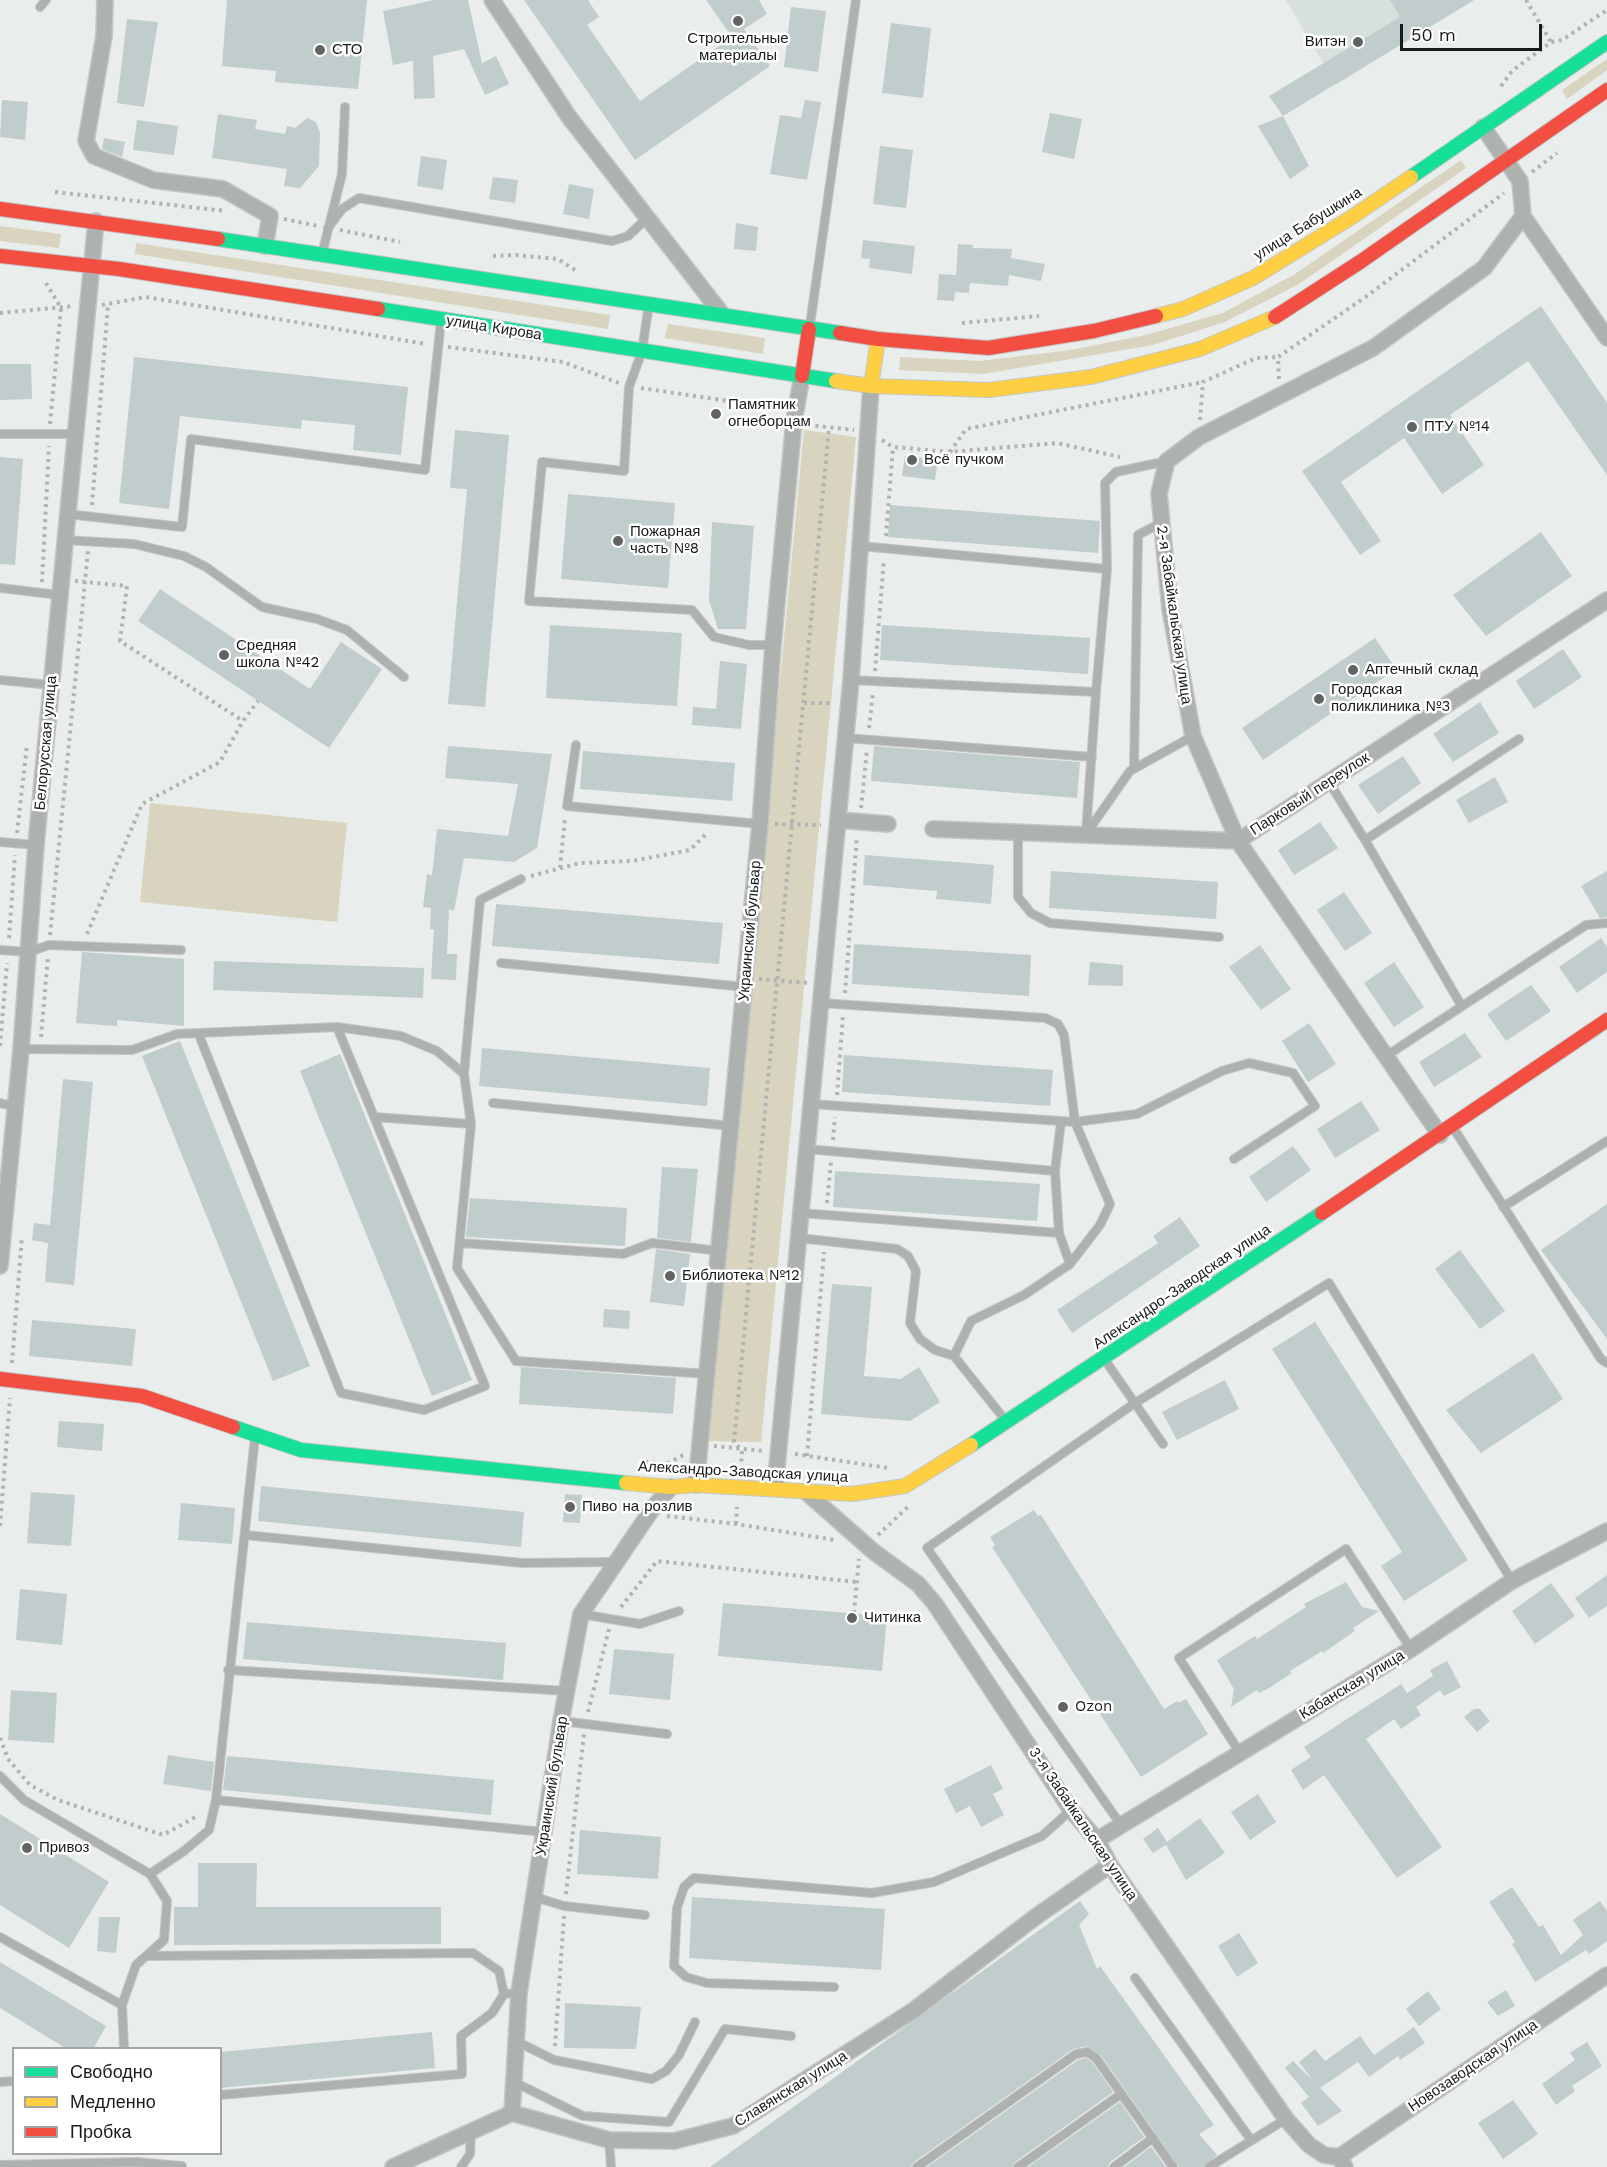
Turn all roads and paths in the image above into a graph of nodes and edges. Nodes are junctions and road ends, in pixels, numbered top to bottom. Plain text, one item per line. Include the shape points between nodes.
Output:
1 (46, 0) edge
2 (105, 0) edge
3 (492, 0) edge
4 (856, 0) edge
5 (1526, 0) edge
6 (39, 7) dead end
7 (1551, 42) dead end
8 (1607, 42) edge
9 (1607, 90) edge
10 (345, 107) dead end
11 (1483, 127) junction
12 (1507, 160) junction
13 (0, 209) edge
14 (1523, 216) junction
15 (647, 218) junction
16 (96, 221) junction
17 (328, 228) junction
18 (265, 246) junction
19 (322, 255) junction
20 (0, 256) edge
21 (90, 265) junction
22 (46, 283) dead end
23 (649, 303) junction
24 (108, 305) dead end
25 (722, 314) junction
26 (441, 321) junction
27 (809, 328) junction
28 (1607, 338) edge
29 (878, 339) junction
30 (642, 351) junction
31 (1278, 357) dead end
32 (802, 376) junction
33 (1203, 382) junction
34 (871, 386) junction
35 (1200, 427) dead end
36 (829, 428) dead end
37 (0, 434) edge
38 (49, 434) junction
39 (74, 434) junction
40 (893, 447) dead end
41 (950, 452) dead end
42 (1167, 461) junction
43 (67, 514) junction
44 (91, 516) junction
45 (1161, 523) junction
46 (64, 540) junction
47 (89, 542) junction
48 (860, 546) junction
49 (885, 548) junction
50 (1107, 569) junction
51 (42, 578) junction
52 (86, 581) junction
53 (60, 587) junction
54 (0, 588) edge
55 (41, 592) junction
56 (1607, 600) edge
57 (773, 645) junction
58 (404, 677) dead end
59 (0, 680) edge
60 (851, 680) junction
61 (874, 681) junction
62 (51, 685) junction
63 (1096, 692) junction
64 (258, 701) dead end
65 (243, 720) junction
66 (1193, 736) junction
67 (846, 738) junction
68 (1519, 739) dead end
69 (27, 740) dead end
70 (868, 740) junction
71 (576, 745) dead end
72 (1092, 757) junction
73 (1134, 768) junction
74 (1329, 782) junction
75 (567, 806) junction
76 (721, 820) junction
77 (859, 822) junction
78 (838, 823) junction
79 (760, 824) junction
80 (888, 824) dead end
81 (793, 825) junction
82 (933, 829) dead end
83 (1086, 833) junction
84 (1018, 834) junction
85 (1365, 840) junction
86 (1238, 841) junction
87 (0, 842) edge
88 (16, 844) junction
89 (36, 845) junction
90 (560, 868) junction
91 (522, 879) joint
92 (1607, 923) edge
93 (1219, 937) dead end
94 (49, 945) junction
95 (83, 945) junction
96 (4, 950) edge
97 (182, 950) dead end
98 (29, 952) junction
99 (501, 963) dead end
100 (779, 981) junction
101 (745, 982) junction
102 (823, 984) junction
103 (845, 986) junction
104 (821, 1003) junction
105 (844, 1004) junction
106 (1461, 1005) junction
107 (1607, 1020) edge
108 (337, 1027) junction
109 (199, 1035) junction
110 (0, 1046) edge
111 (40, 1048) junction
112 (21, 1049) junction
113 (1386, 1056) junction
114 (464, 1074) junction
115 (493, 1103) dead end
116 (811, 1104) junction
117 (7, 1105) edge
118 (836, 1106) junction
119 (374, 1117) junction
120 (1061, 1122) junction
121 (1075, 1122) junction
122 (471, 1124) junction
123 (732, 1126) junction
124 (1447, 1131) junction
125 (1607, 1141) edge
126 (807, 1149) junction
127 (832, 1152) junction
128 (1234, 1159) dead end
129 (1055, 1171) junction
130 (1503, 1207) junction
131 (801, 1213) junction
132 (826, 1216) junction
133 (22, 1226) dead end
134 (1059, 1233) junction
135 (799, 1238) junction
136 (825, 1242) junction
137 (460, 1243) junction
138 (720, 1251) junction
139 (1070, 1264) junction
140 (0, 1266) edge
141 (954, 1356) junction
142 (1104, 1358) junction
143 (1607, 1363) edge
144 (708, 1374) junction
145 (6, 1376) edge
146 (1135, 1403) junction
147 (1007, 1423) junction
148 (255, 1435) junction
149 (702, 1444) junction
150 (1163, 1444) dead end
151 (742, 1450) junction
152 (779, 1452) junction
153 (807, 1456) junction
154 (643, 1462) dead end
155 (898, 1469) dead end
156 (696, 1485) junction
157 (739, 1486) junction
158 (671, 1487) junction
159 (775, 1488) junction
160 (806, 1492) junction
161 (736, 1524) dead end
162 (0, 1526) edge
163 (1607, 1530) edge
164 (244, 1535) junction
165 (616, 1562) junction
166 (1512, 1581) junction
167 (856, 1587) dead end
168 (679, 1611) dead end
169 (854, 1613) dead end
170 (581, 1614) junction
171 (1411, 1649) junction
172 (228, 1670) junction
173 (568, 1691) junction
174 (561, 1721) junction
175 (667, 1734) dead end
176 (0, 1738) edge
177 (1240, 1753) junction
178 (0, 1776) edge
179 (216, 1800) junction
180 (1071, 1810) junction
181 (213, 1811) junction
182 (1121, 1825) junction
183 (544, 1832) junction
184 (1097, 1840) junction
185 (1110, 1865) junction
186 (150, 1874) junction
187 (535, 1897) junction
188 (645, 1915) dead end
189 (0, 1937) edge
190 (149, 1956) junction
191 (1607, 1975) edge
192 (1135, 1978) dead end
193 (834, 1987) dead end
194 (511, 1994) junction
195 (122, 2005) junction
196 (695, 2022) dead end
197 (791, 2036) dead end
198 (516, 2041) junction
199 (124, 2047) edge
200 (514, 2082) junction
201 (1121, 2094) junction
202 (222, 2095) edge
203 (512, 2113) junction
204 (1286, 2119) junction
205 (471, 2134) junction
206 (1153, 2138) junction
207 (609, 2140) junction
208 (1251, 2140) junction
209 (136, 2158) edge
210 (1342, 2162) edge
211 (0, 2165) edge
212 (182, 2166) edge
213 (393, 2167) edge
214 (461, 2167) edge
215 (611, 2167) edge
216 (917, 2167) edge
217 (1018, 2167) edge
218 (1114, 2167) edge
219 (1173, 2167) edge
220 (1209, 2167) edge

1 - 6 lane
2 - 18 street via 104,36 86,141 94,156 153,180 223,189 270,216
3 - 15 street via 569,117
4 - 27 lane
5 - 7 path
8 - 11 main road, улица Бабушкина
9 - 12 main road
10 - 17 lane via 342,174
11 - 12 street
11 - 29 main road, улица Бабушкина via 1352,217 1253,278 1183,309 1094,331 988,348
12 - 14 street via 1520,181
12 - 34 main road, улица Кирова via 1271,320 1200,349 1091,377 988,390
13 - 16 main road
14 - 28 street
14 - 42 street via 1484,268 1373,348 1199,437
15 - 17 lane via 628,236 612,240 359,198 342,209
15 - 25 street
16 - 18 main road
16 - 21 street, Белорусская улица
17 - 19 lane
18 - 19 main road
19 - 23 main road
20 - 21 main road, улица Кирова
21 - 26 main road, улица Кирова
21 - 39 street, Белорусская улица
22 - 38 path via 61,308
23 - 25 main road
23 - 30 lane
24 - 44 path
25 - 27 main road
26 - 30 main road, улица Кирова
26 - 44 lane via 425,470 191,439 182,527
27 - 29 main road
27 - 32 main road
29 - 34 main road
30 - 32 main road, улица Кирова
30 - 57 lane via 629,387 624,471 542,462 529,601 692,610 714,637 749,645
31 - 33 path via 1256,358
32 - 34 main road, улица Кирова
32 - 57 street, Украинский бульвар via 794,421
33 - 35 path
33 - 41 path via 966,429
34 - 48 street
36 - 81 path
37 - 38 lane
38 - 39 lane
38 - 51 path
39 - 43 street, Белорусская улица
40 - 49 path
42 - 45 street, 2-я Забайкальская улица via 1159,493
42 - 50 lane via 1116,472 1105,483
43 - 44 lane
43 - 46 street, Белорусская улица
45 - 66 street, 2-я Забайкальская улица via 1170,609
45 - 73 lane via 1138,535
46 - 47 lane
46 - 53 street, Белорусская улица
47 - 52 path
47 - 58 lane via 134,544 184,556 262,607 347,630
48 - 49 lane
48 - 60 street
49 - 50 lane
49 - 61 path
50 - 63 lane
51 - 53 path
51 - 55 path
52 - 53 path
52 - 65 path via 127,586 120,641
52 - 94 path
53 - 55 lane
53 - 62 street, Белорусская улица
54 - 55 lane
56 - 74 street, Парковый переулок
57 - 79 street, Украинский бульвар
59 - 62 lane
60 - 61 lane
60 - 67 street
61 - 63 lane
61 - 70 path
62 - 89 street, Белорусская улица
63 - 72 lane
64 - 65 path
65 - 95 path via 220,762 142,804
66 - 73 lane
66 - 86 street, 2-я Забайкальская улица
67 - 70 lane
67 - 78 street
68 - 85 lane
69 - 88 path
70 - 72 lane
70 - 77 path
71 - 75 lane
72 - 83 lane
73 - 83 lane
74 - 85 lane
74 - 86 street, Парковый переулок
75 - 76 lane
75 - 90 path
76 - 79 lane
76 - 90 path via 690,850 632,861 580,862
77 - 78 street
77 - 80 street
77 - 103 path
78 - 81 path
78 - 102 street
79 - 81 path
79 - 101 street, Украинский бульвар
81 - 100 path
82 - 84 street, Парковый переулок
83 - 84 street, Парковый переулок
83 - 86 street, Парковый переулок
84 - 93 lane via 1018,897 1031,913 1050,923
85 - 106 lane
86 - 113 street, 2-я Забайкальская улица
87 - 88 lane
88 - 89 lane
88 - 96 path
89 - 98 street, Белорусская улица
90 - 91 path
91 - 114 lane via 480,900
92 - 106 lane via 1586,925
94 - 95 lane
94 - 98 lane
94 - 111 path
95 - 97 lane
96 - 98 lane
96 - 110 path
98 - 112 street, Белорусская улица
99 - 101 lane
100 - 101 path
100 - 102 path
100 - 151 path via 734,1442
101 - 123 street, Украинский бульвар
102 - 103 path
102 - 104 street
103 - 105 path
104 - 105 lane
104 - 116 street
105 - 118 path
105 - 121 lane via 1045,1018 1058,1024 1065,1035
106 - 113 lane
107 - 124 main road, Александро-Заводская улица
108 - 109 lane
108 - 114 lane via 401,1036 437,1051
108 - 119 lane
109 - 111 lane via 177,1034 132,1050
109 - 119 lane via 341,1393 424,1410 485,1386
111 - 112 lane
112 - 117 street, Белорусская улица
113 - 124 street, 2-я Забайкальская улица
114 - 122 lane
115 - 123 lane
116 - 118 lane
116 - 126 street
117 - 140 street, Белорусская улица
118 - 120 lane
118 - 127 path
119 - 122 lane
120 - 121 lane
120 - 129 lane
121 - 128 lane via 1137,1114 1222,1071 1249,1063 1293,1073 1315,1107
121 - 139 lane via 1110,1204 1100,1225
122 - 137 lane
123 - 138 street, Украинский бульвар
124 - 130 lane
124 - 142 main road, Александро-Заводская улица
125 - 130 lane
126 - 127 lane
126 - 131 street
127 - 129 lane
127 - 132 path
129 - 134 lane
130 - 143 lane
131 - 132 lane
131 - 135 street
132 - 134 lane
133 - 145 path via 12,1369
134 - 139 lane
135 - 136 lane
135 - 152 street
136 - 141 lane via 897,1249 908,1256 916,1271 910,1323 920,1339 935,1350
136 - 153 path
137 - 138 lane via 623,1254 652,1243
137 - 144 lane via 458,1268 516,1361
138 - 144 street, Украинский бульвар
139 - 141 lane via 1024,1295 971,1321
141 - 147 lane
142 - 146 lane
142 - 147 main road, Александро-Заводская улица
144 - 149 street, Украинский бульвар
145 - 148 main road, Александро-Заводская улица via 142,1396
145 - 162 path
146 - 150 lane
146 - 166 lane via 1329,1283
146 - 182 lane via 927,1548
147 - 160 main road, Александро-Заводская улица via 905,1486 852,1494
148 - 158 main road, Александро-Заводская улица via 301,1450
148 - 164 lane
149 - 151 path
149 - 154 path via 667,1464
149 - 156 street, Украинский бульвар
151 - 152 path
151 - 157 path
152 - 153 path
152 - 159 street
153 - 155 path
156 - 157 main road, Александро-Заводская улица
156 - 158 main road, Александро-Заводская улица
157 - 159 main road, Александро-Заводская улица
157 - 161 path
158 - 165 street, Украинский бульвар
159 - 160 main road, Александро-Заводская улица
160 - 180 street, 3-я Забайкальская улица via 874,1552 918,1584 935,1604
163 - 166 street, Кабанская улица
164 - 165 lane via 522,1563
164 - 172 lane
165 - 170 street, Украинский бульвар
166 - 171 street, Кабанская улица
167 - 169 path
168 - 170 lane via 640,1624
170 - 173 street, Украинский бульвар
171 - 177 street, Кабанская улица
171 - 177 lane via 1346,1549 1179,1658
172 - 173 lane
172 - 179 lane
173 - 174 street, Украинский бульвар
174 - 175 lane
174 - 183 street, Украинский бульвар
176 - 181 path via 8,1759 30,1785 69,1803 163,1835
177 - 182 street, Кабанская улица
178 - 186 lane via 24,1800
179 - 181 lane
179 - 183 lane
180 - 184 street, 3-я Забайкальская улица
180 - 193 lane via 1042,1836 934,1882 872,1893 694,1878 684,1887 677,1908 674,1966 686,1977 707,1983
181 - 186 lane via 209,1830
182 - 184 street, Кабанская улица
183 - 187 street, Украинский бульвар
184 - 185 street, 3-я Забайкальская улица
185 - 204 street, 3-я Забайкальская улица
185 - 207 street, Славянская улица via 914,2010 733,2126 674,2141
186 - 190 lane via 167,1901 164,1940
187 - 188 lane via 564,1906
187 - 194 street, Украинский бульвар
189 - 195 lane
190 - 194 lane via 473,1953 499,1971
190 - 195 lane via 136,1965
191 - 210 street, Новозаводская улица
192 - 208 lane
194 - 198 street, Украинский бульвар
194 - 202 lane via 462,2036 462,2074
195 - 199 lane
196 - 198 lane via 679,2055 666,2071 652,2079 554,2060
197 - 200 lane via 725,2029 669,2122 583,2116
198 - 200 street, Украинский бульвар
200 - 203 street, Украинский бульвар
201 - 206 lane
201 - 216 lane via 1096,2058 1087,2052 1076,2054
201 - 217 lane
203 - 205 street
203 - 207 street, Славянская улица
204 - 208 lane
204 - 210 street, 3-я Забайкальская улица via 1309,2145
205 - 213 street
205 - 214 lane via 471,2154
206 - 218 lane
206 - 219 lane
207 - 215 lane
208 - 220 lane
209 - 211 lane
209 - 212 lane

